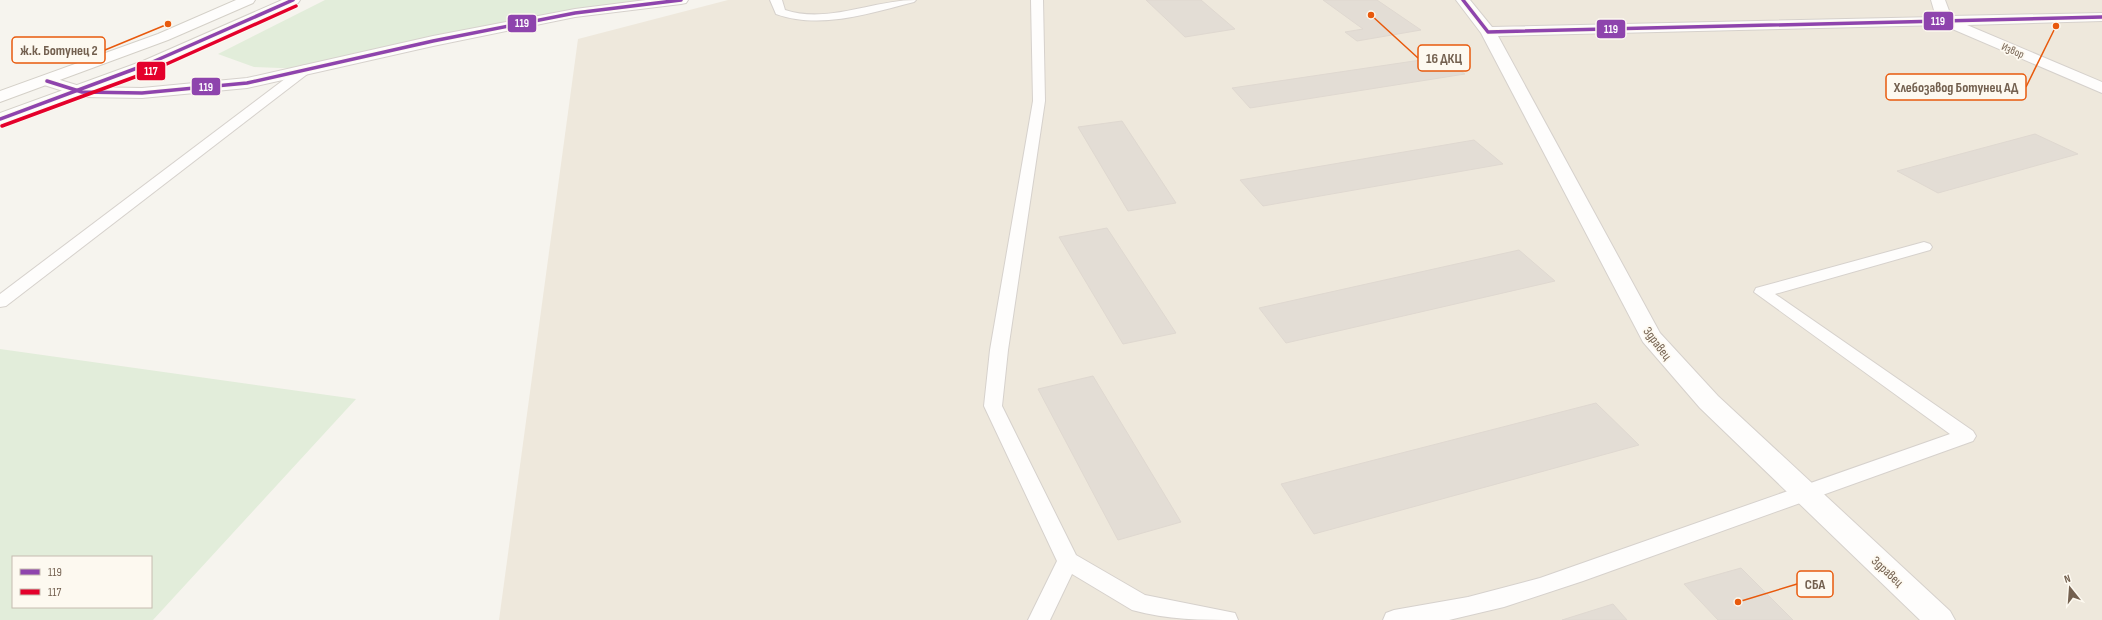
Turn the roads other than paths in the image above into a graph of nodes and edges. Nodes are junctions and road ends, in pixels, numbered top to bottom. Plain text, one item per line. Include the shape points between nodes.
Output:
1 (248, 0) edge
2 (293, 0) edge
3 (681, 0) edge
4 (776, 0) edge
5 (910, 0) edge
6 (1037, 0) edge
7 (1463, 0) edge
8 (1938, 0) edge
9 (2102, 17) edge
10 (1945, 21) junction
11 (1488, 32) junction
12 (306, 69) junction
13 (47, 81) junction
14 (2102, 88) edge
15 (82, 92) junction
16 (0, 97) edge
17 (0, 119) edge
18 (1924, 247) dead end
19 (0, 302) edge
20 (1803, 493) junction
21 (1068, 561) junction
22 (1039, 620) edge
23 (1227, 620) edge
24 (1394, 620) edge
25 (1940, 620) edge

1 - 13 street via 163,37
2 - 15 street via 191,47
3 - 12 street via 575,13 432,40
4 - 5 lane via 780,12 789,17 806,19
6 - 21 lane via 1039,101 999,350 993,406
7 - 11 street, Здравец
8 - 10 street
9 - 10 street
10 - 11 street
10 - 14 street, Извор
11 - 20 street, Здравец via 1651,337 1708,402
12 - 15 street via 247,83 142,93
12 - 19 lane
13 - 15 street
13 - 16 street
15 - 17 street
18 - 20 lane via 1762,292 1966,436
20 - 24 lane via 1535,590 1435,615
20 - 25 street, Здравец
21 - 22 lane
21 - 23 lane via 1140,602 1202,617

